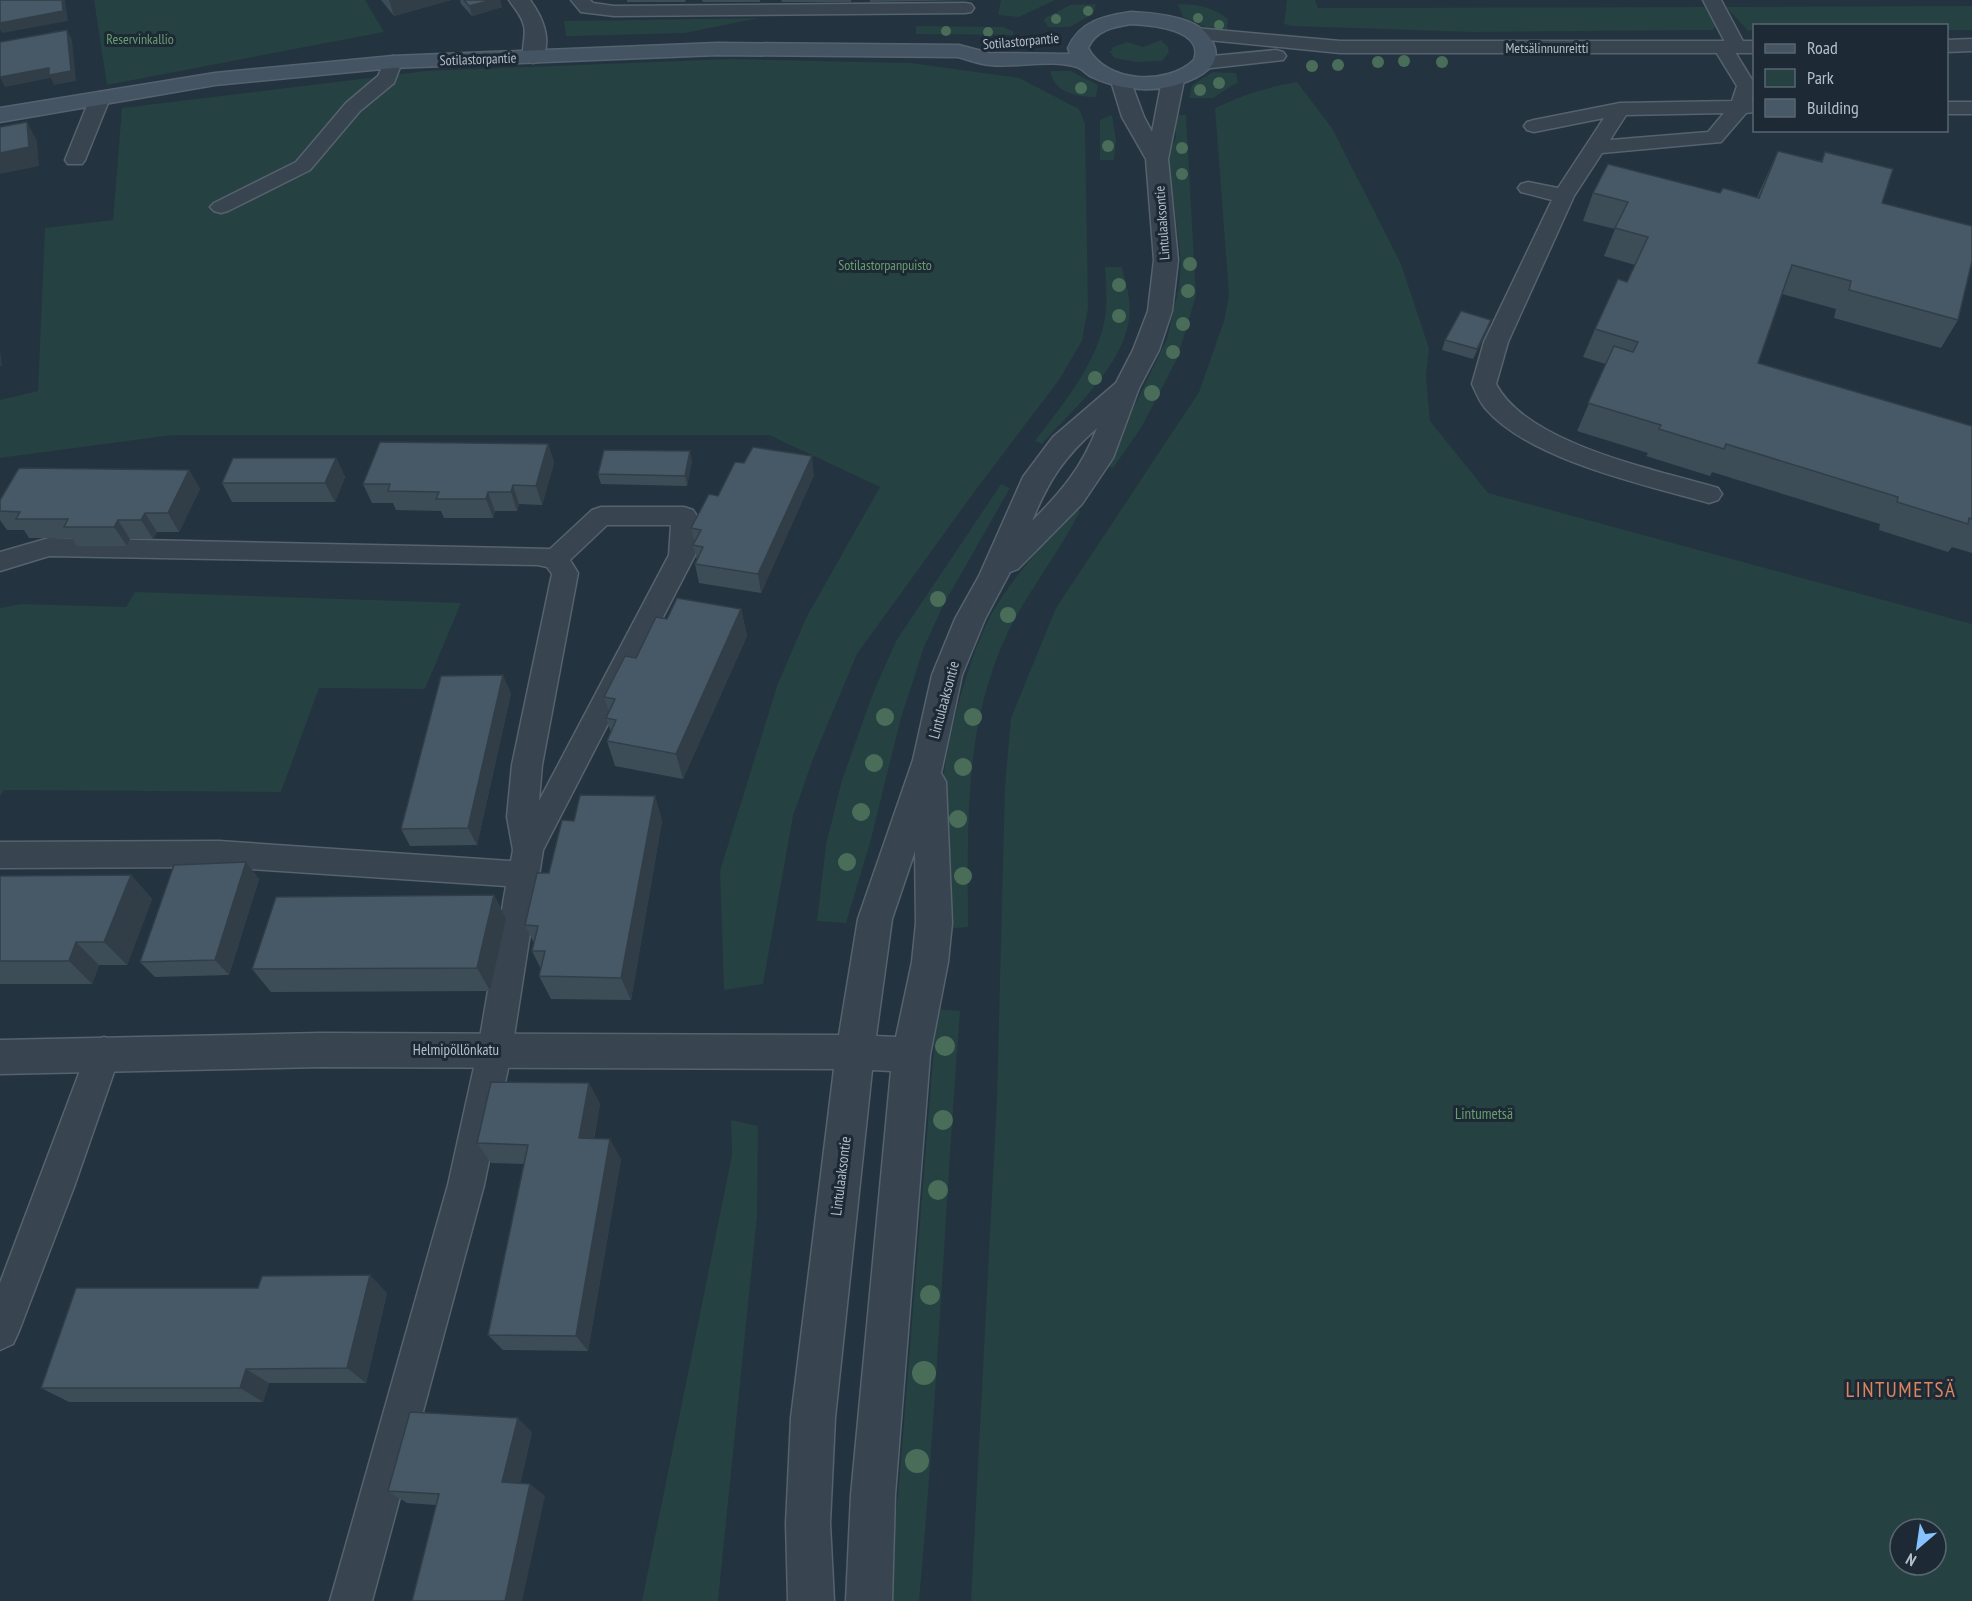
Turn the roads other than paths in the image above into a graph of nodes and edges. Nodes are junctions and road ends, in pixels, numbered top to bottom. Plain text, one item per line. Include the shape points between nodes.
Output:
1 (519, 0) edge
2 (580, 0) edge
3 (1155, 0) edge
4 (1712, 0) edge
5 (770, 4) edge
6 (965, 8) dead end
7 (1116, 10) edge
8 (1161, 20) junction
9 (1195, 34) junction
10 (1065, 37) junction
11 (1972, 45) edge
12 (1738, 46) edge
13 (1948, 46) edge
14 (1340, 47) junction
15 (959, 51) junction
16 (533, 57) junction
17 (393, 62) junction
18 (1084, 62) junction
19 (1202, 63) junction
20 (1173, 80) junction
21 (1122, 81) junction
22 (100, 98) junction
23 (1748, 107) edge
24 (1948, 108) edge
25 (1620, 109) junction
26 (1971, 110) edge
27 (0, 115) edge
28 (1534, 126) dead end
29 (1595, 147) junction
30 (1157, 159) junction
31 (75, 160) dead end
32 (1528, 188) dead end
33 (1564, 196) junction
34 (221, 207) dead end
35 (1126, 388) junction
36 (1709, 494) dead end
37 (555, 559) junction
38 (0, 562) edge
39 (994, 576) junction
40 (929, 760) junction
41 (0, 855) edge
42 (526, 863) junction
43 (495, 1049) junction
44 (105, 1052) junction
45 (855, 1052) junction
46 (911, 1055) junction
47 (0, 1057) edge
48 (0, 1331) edge
49 (351, 1601) edge
50 (811, 1601) edge
51 (869, 1601) edge

1 - 16 street via 536,26
2 - 5 lane via 588,8 614,11
3 - 8 street
4 - 12 lane
5 - 6 lane
7 - 8 street
7 - 10 street via 1093,28
8 - 9 street
9 - 14 street, Metsälinnunreitti
9 - 19 street via 1205,48
10 - 15 street, Sotilastorpantie via 982,44
10 - 18 street via 1078,48
11 - 13 street
12 - 14 street, Metsälinnunreitti
12 - 23 lane
14 - 19 street, Metsälinnunreitti
15 - 16 street, Sotilastorpantie via 717,50
15 - 18 street, Sotilastorpantie via 989,59
16 - 17 street, Sotilastorpantie
17 - 22 street, Sotilastorpantie via 215,79
17 - 34 lane via 387,79 353,107 303,166
18 - 21 street via 1093,70
19 - 20 street
20 - 21 street
20 - 30 street, Lintulaaksontie
21 - 30 street, Lintulaaksontie via 1133,117
22 - 27 street, Sotilastorpantie
22 - 31 lane
23 - 25 lane
23 - 29 lane via 1714,138
24 - 26 lane
25 - 28 lane
25 - 29 lane
29 - 33 lane
30 - 35 street, Lintulaaksontie via 1166,260 1160,311
32 - 33 lane
33 - 36 lane via 1496,342 1484,384 1494,403 1532,433 1588,456
35 - 39 street, Lintulaaksontie via 1099,458 1086,478
35 - 39 street, Lintulaaksontie via 1063,443 1033,484
37 - 38 lane via 49,547
37 - 42 lane via 566,573 527,765 522,817
37 - 42 lane via 601,516 684,516 681,555
39 - 40 street, Lintulaaksontie via 970,618 948,675
40 - 45 street, Lintulaaksontie via 875,919
40 - 46 street, Lintulaaksontie via 934,923
41 - 42 lane via 219,854 434,867
42 - 43 lane
43 - 44 street, Helmipöllönkatu
43 - 45 street, Helmipöllönkatu
43 - 49 lane via 466,1185
44 - 47 street, Helmipöllönkatu
44 - 48 lane
45 - 46 street, Helmipöllönkatu
45 - 50 street, Lintulaaksontie via 813,1418 808,1523
46 - 51 street, Lintulaaksontie via 873,1495

